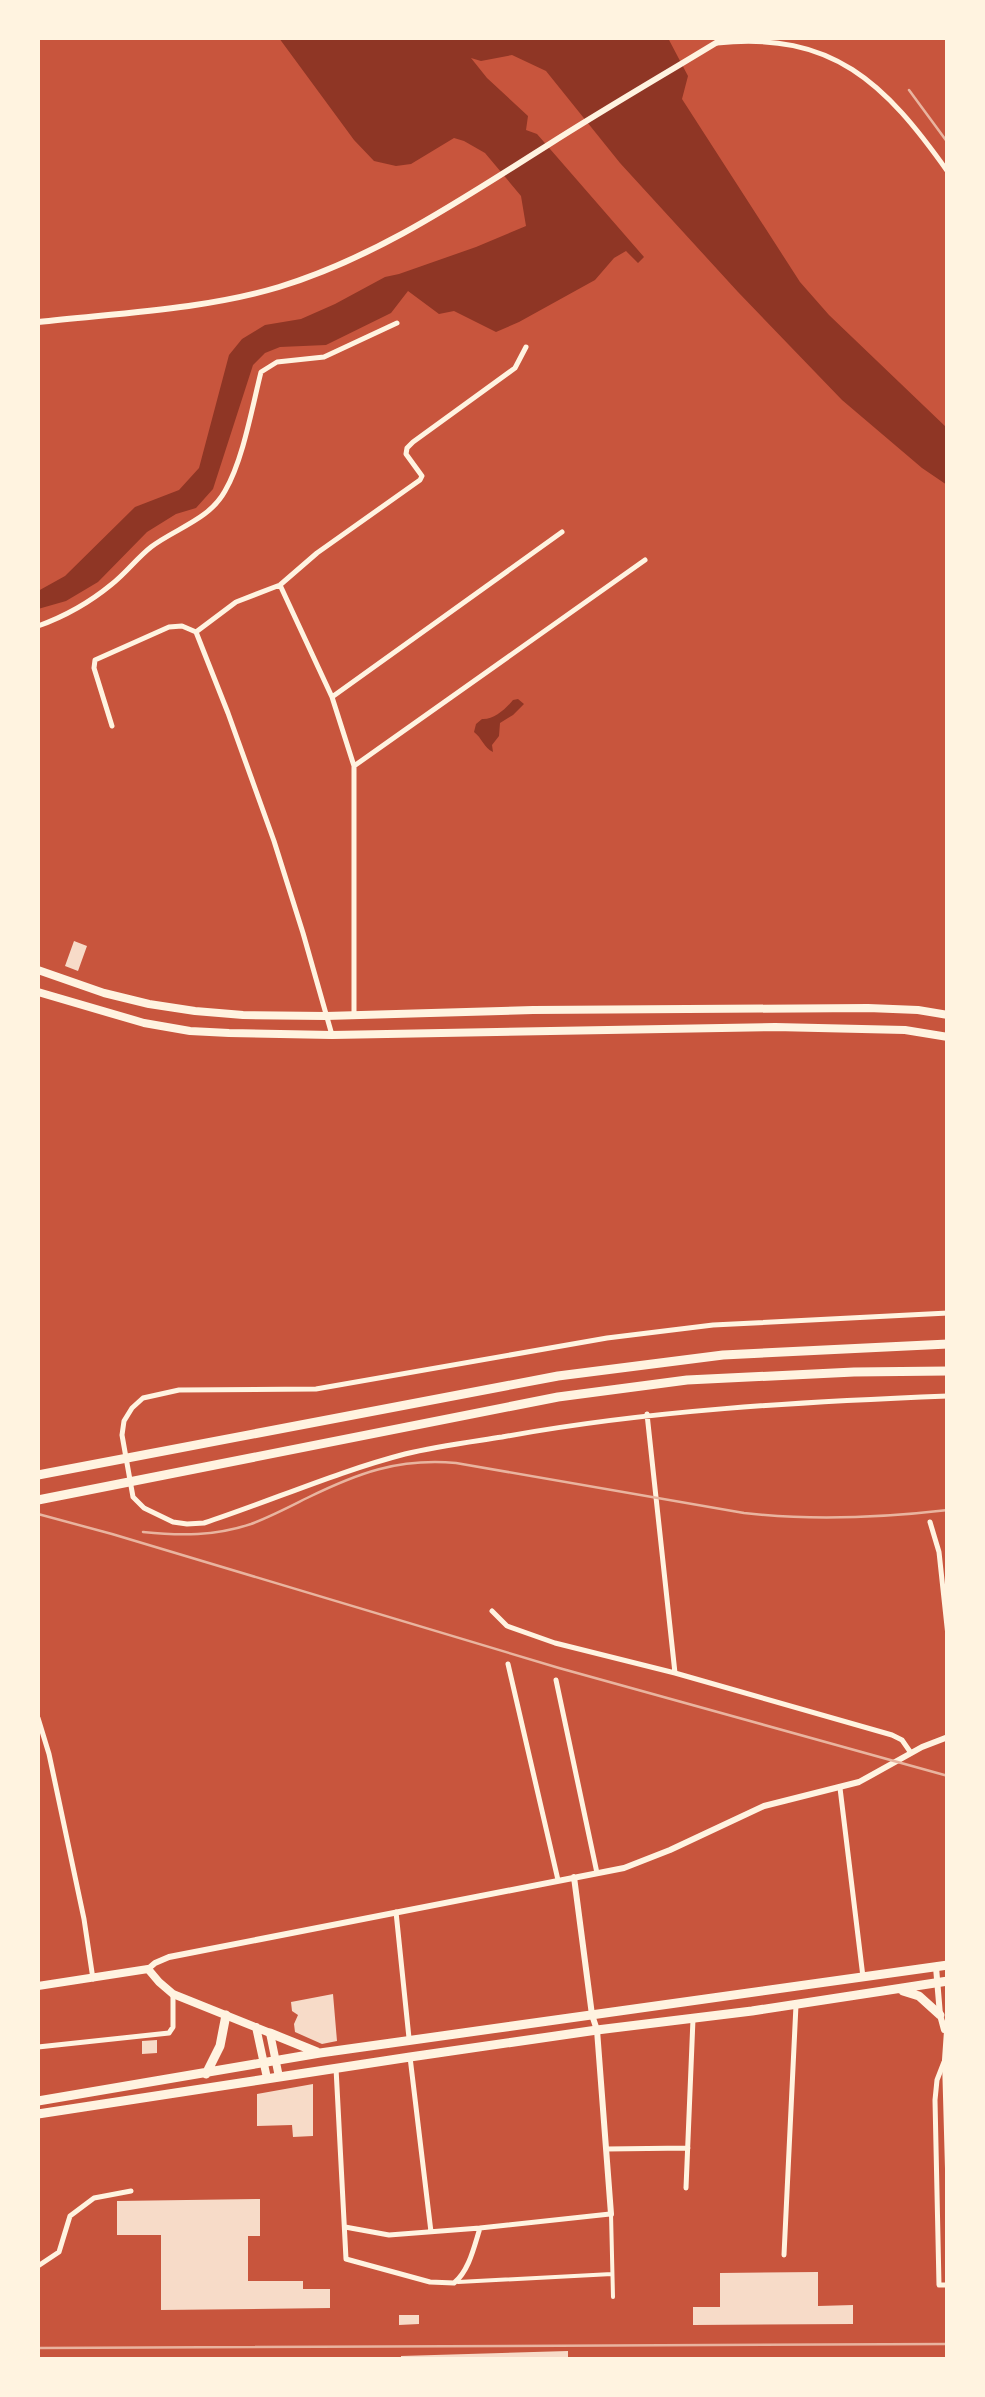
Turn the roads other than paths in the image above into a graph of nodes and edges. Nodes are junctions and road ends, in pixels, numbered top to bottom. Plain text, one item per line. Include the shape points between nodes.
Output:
1 (724, 38) edge
2 (713, 44) junction
3 (948, 172) edge
4 (38, 322) edge
5 (397, 323) dead end
6 (526, 347) dead end
7 (562, 532) dead end
8 (646, 560) dead end
9 (280, 585) junction
10 (38, 626) edge
11 (196, 632) junction
12 (332, 697) junction
13 (112, 726) dead end
14 (354, 766) junction
15 (38, 970) edge
16 (38, 992) edge
17 (354, 1014) junction
18 (948, 1015) edge
19 (326, 1016) junction
20 (332, 1035) junction
21 (948, 1037) edge
22 (948, 1313) edge
23 (948, 1344) edge
24 (948, 1371) edge
25 (948, 1396) edge
26 (647, 1414) junction
27 (38, 1476) edge
28 (38, 1500) edge
29 (930, 1522) dead end
30 (492, 1611) dead end
31 (948, 1636) edge
32 (508, 1664) dead end
33 (675, 1672) junction
34 (556, 1680) dead end
35 (38, 1718) edge
36 (948, 1737) edge
37 (911, 1753) junction
38 (840, 1788) junction
39 (597, 1873) junction
40 (574, 1877) junction
41 (558, 1880) junction
42 (396, 1912) junction
43 (942, 1966) edge
44 (148, 1969) junction
45 (862, 1977) junction
46 (92, 1979) junction
47 (942, 1982) edge
48 (38, 1986) edge
49 (890, 1990) junction
50 (173, 1994) junction
51 (796, 2005) junction
52 (226, 2015) junction
53 (592, 2015) junction
54 (944, 2015) edge
55 (693, 2018) junction
56 (256, 2028) junction
57 (597, 2030) junction
58 (270, 2033) junction
59 (409, 2041) junction
60 (38, 2047) edge
61 (320, 2054) junction
62 (410, 2057) junction
63 (276, 2062) junction
64 (946, 2062) edge
65 (264, 2064) junction
66 (336, 2068) junction
67 (206, 2074) junction
68 (279, 2077) junction
69 (266, 2078) junction
70 (38, 2101) edge
71 (38, 2114) edge
72 (688, 2148) junction
73 (607, 2149) junction
74 (948, 2169) edge
75 (686, 2188) dead end
76 (130, 2191) dead end
77 (611, 2214) junction
78 (345, 2227) junction
79 (480, 2228) junction
80 (431, 2232) junction
81 (784, 2255) dead end
82 (38, 2266) edge
83 (612, 2274) junction
84 (458, 2282) junction
85 (948, 2284) edge
86 (613, 2298) dead end
87 (660, 2360) edge
88 (672, 2360) edge

1 - 2 street
2 - 3 street via 764,41 815,50 868,79 901,109
2 - 4 street via 358,256 237,297
5 - 10 street via 324,357 277,362 262,372 234,470 217,504 152,546 85,605
6 - 9 street via 516,368 408,448 420,480
7 - 12 street
8 - 14 street
9 - 11 street via 236,602
9 - 12 street
11 - 13 street via 169,627 95,660
11 - 19 street via 274,841
12 - 14 street
14 - 17 street
15 - 19 main road via 180,1009
16 - 20 main road via 190,1031
17 - 18 main road via 868,1008
17 - 19 main road
19 - 20 street
20 - 21 main road via 776,1027
22 - 26 street via 714,1325 316,1389 179,1390 143,1398 122,1435 133,1497 161,1517 187,1524 408,1454
23 - 27 main road via 724,1356 558,1376
24 - 28 main road via 687,1380 576,1394
25 - 26 street
26 - 33 street
29 - 31 street
30 - 33 street via 507,1626 555,1642
32 - 41 street
33 - 37 street via 892,1735
34 - 39 street
35 - 46 street
36 - 37 street
37 - 38 street
38 - 39 street via 758,1808 655,1857
38 - 45 street
39 - 40 street
40 - 41 street
40 - 53 street
41 - 42 street
42 - 44 street via 169,1957
42 - 59 street
43 - 45 main road
43 - 47 street
44 - 46 main road
44 - 50 main road
45 - 53 main road
46 - 48 main road
47 - 49 main road
47 - 54 street
49 - 51 main road
49 - 54 main road via 919,1996
50 - 52 main road
50 - 60 street via 168,2033
51 - 55 main road
51 - 81 street
52 - 56 main road
52 - 67 main road
53 - 57 street
53 - 59 main road
54 - 64 street
55 - 57 main road
55 - 72 street
56 - 58 main road
56 - 65 main road
57 - 62 main road
57 - 73 street
58 - 61 main road
58 - 63 main road
59 - 61 main road
61 - 63 main road
62 - 66 main road
62 - 80 street
63 - 65 main road
63 - 68 main road
64 - 74 street
64 - 85 street via 935,2096 939,2285
65 - 67 main road
65 - 69 main road
66 - 68 main road
66 - 78 street
67 - 70 main road
68 - 69 main road
69 - 71 main road
72 - 73 street
72 - 75 street
73 - 77 street
76 - 82 street via 94,2198 71,2215 59,2252
77 - 79 street
77 - 83 street
78 - 80 street via 387,2235
78 - 84 street via 346,2259 430,2282
79 - 80 street
79 - 84 street
83 - 84 street
83 - 86 street
87 - 88 street

